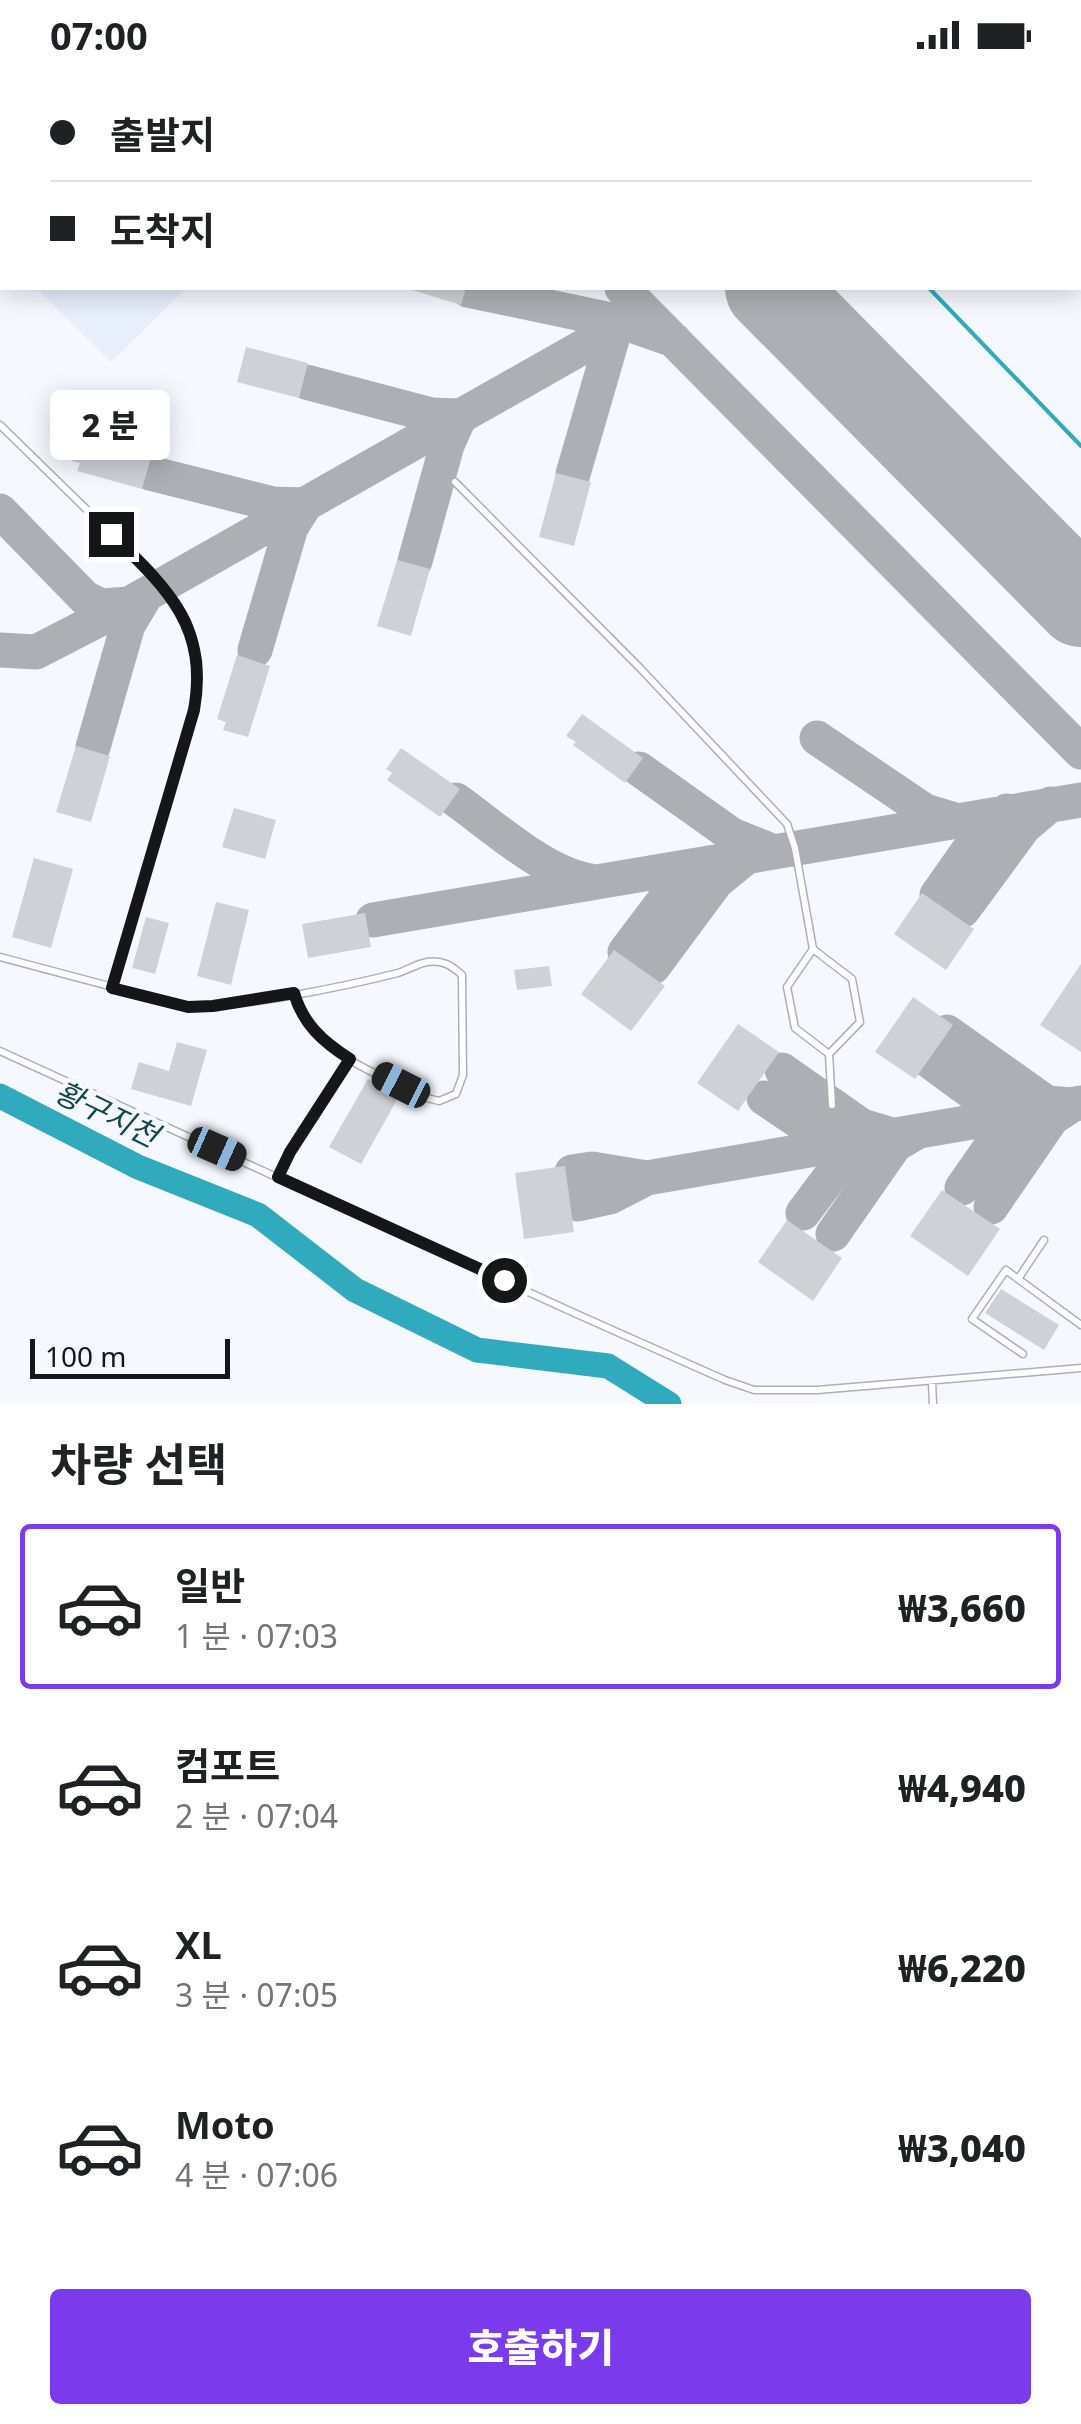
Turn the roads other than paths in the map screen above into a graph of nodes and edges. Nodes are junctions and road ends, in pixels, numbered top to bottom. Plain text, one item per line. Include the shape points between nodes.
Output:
1 (0, 425) edge
2 (456, 482) dead end
3 (813, 949) junction
4 (0, 957) edge
5 (112, 988) junction
6 (294, 993) junction
7 (0, 1051) edge
8 (829, 1054) junction
9 (350, 1059) junction
10 (832, 1105) dead end
11 (278, 1177) junction
12 (1044, 1240) dead end
13 (1018, 1279) junction
14 (1081, 1325) edge
15 (1023, 1354) dead end
16 (1081, 1368) edge
17 (932, 1382) junction
18 (933, 1404) edge

1 - 5 lane via 164,585 187,622 198,662 194,710
2 - 3 lane via 787,824
3 - 8 lane via 788,987 795,1028
3 - 8 lane via 852,979 860,1022
4 - 5 lane
5 - 6 lane via 188,1007
6 - 9 lane via 308,1025
6 - 9 lane via 428,962 449,963 462,975 462,1075 456,1094 427,1098
7 - 11 lane
8 - 10 lane
9 - 11 lane
11 - 17 lane via 754,1390
12 - 13 lane
13 - 14 lane
13 - 15 lane via 1006,1270 972,1319
16 - 17 lane
17 - 18 lane

